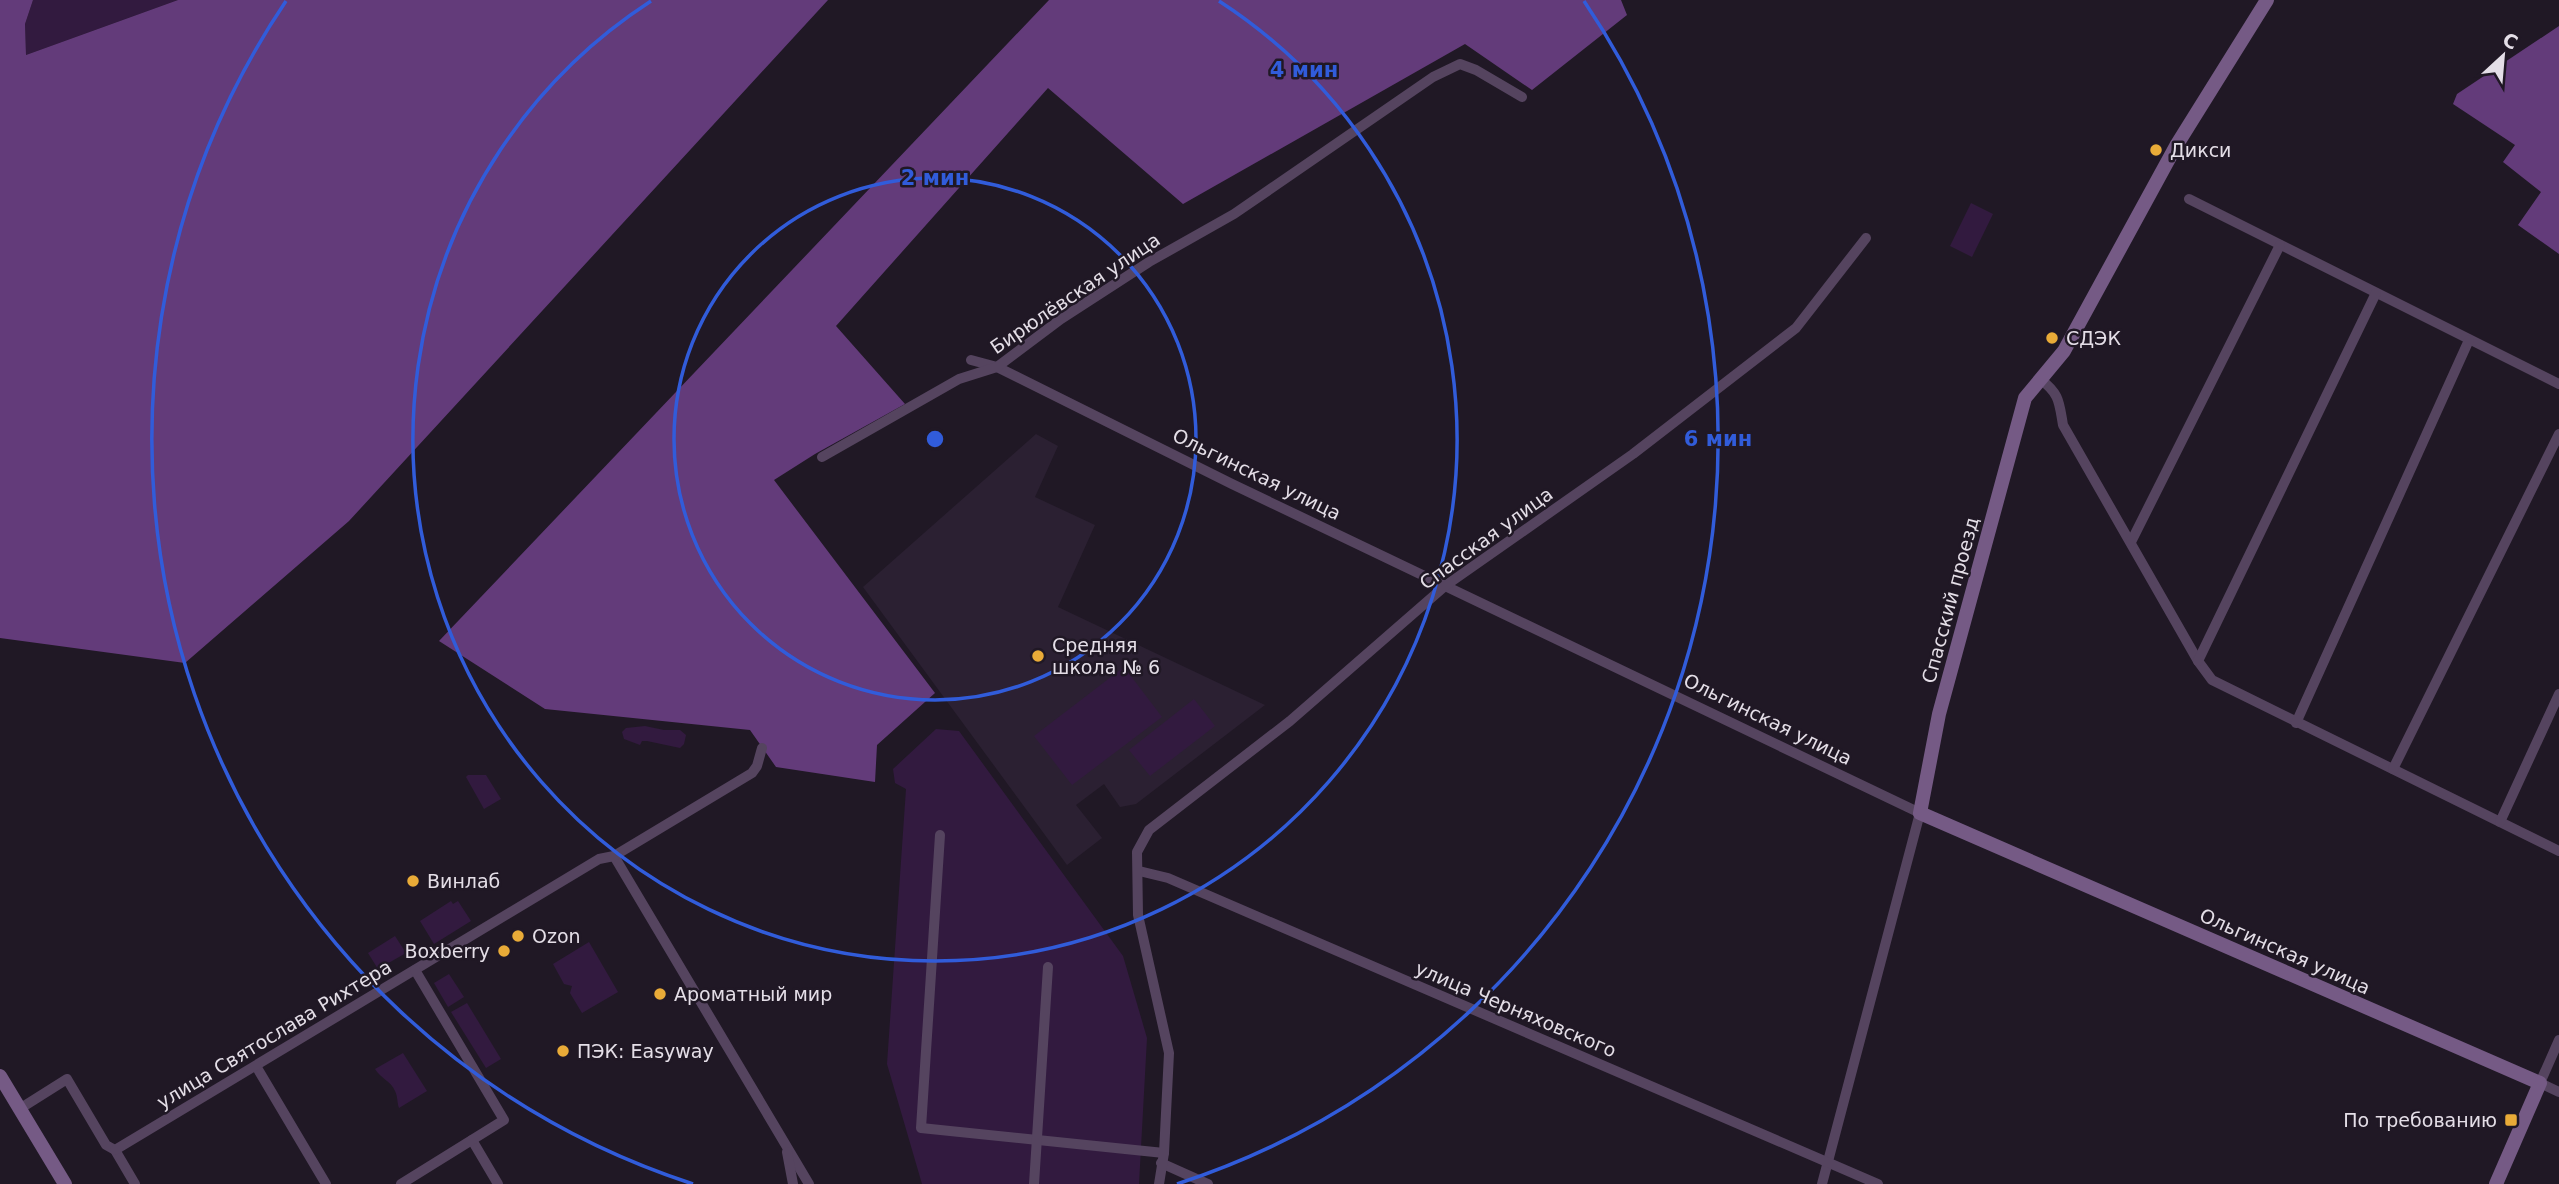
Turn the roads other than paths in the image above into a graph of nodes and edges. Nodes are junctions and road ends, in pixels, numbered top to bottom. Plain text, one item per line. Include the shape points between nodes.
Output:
1 (2267, 0) edge
2 (1522, 97) dead end
3 (2189, 200) dead end
4 (1866, 238) dead end
5 (2280, 245) junction
6 (2376, 293) junction
7 (2469, 340) junction
8 (971, 360) dead end
9 (997, 367) junction
10 (2040, 379) junction
11 (2559, 384) edge
12 (2559, 434) edge
13 (822, 457) dead end
14 (2131, 542) junction
15 (1445, 586) junction
16 (2198, 661) junction
17 (2559, 694) edge
18 (2297, 723) junction
19 (762, 748) dead end
20 (2393, 769) junction
21 (1920, 813) junction
22 (2500, 822) junction
23 (940, 835) dead end
24 (2559, 851) edge
25 (614, 856) junction
26 (1139, 871) junction
27 (1048, 967) dead end
28 (415, 970) junction
29 (2559, 1040) edge
30 (256, 1066) junction
31 (0, 1076) edge
32 (2540, 1083) junction
33 (2559, 1092) edge
34 (21, 1108) junction
35 (472, 1140) junction
36 (1038, 1140) junction
37 (785, 1145) junction
38 (115, 1150) junction
39 (1163, 1158) junction
40 (1828, 1162) junction
41 (65, 1184) edge
42 (135, 1184) edge
43 (326, 1184) edge
44 (401, 1184) edge
45 (498, 1184) edge
46 (793, 1184) edge
47 (809, 1184) edge
48 (1034, 1184) edge
49 (1159, 1184) edge
50 (1208, 1184) edge
51 (1822, 1184) edge
52 (1878, 1184) edge
53 (2496, 1184) edge

1 - 10 street, Спасский проезд via 2176,146 2064,351
2 - 9 street, Бирюлёвская улица via 1461,64 1433,77 1234,214 1083,304
3 - 5 street
4 - 15 street, Спасская улица via 1796,328 1633,454
5 - 6 street
5 - 14 street
6 - 7 street
6 - 16 street
7 - 11 street
7 - 18 street
8 - 9 street, Ольгинская улица
9 - 13 street, Бирюлёвская улица via 960,379
9 - 15 street, Ольгинская улица
10 - 14 street via 2058,396 2063,425
10 - 21 street, Спасский проезд via 2025,398 1997,498 1939,714
12 - 20 street
14 - 16 street
15 - 21 street, Ольгинская улица
15 - 26 street, Спасская улица via 1290,721 1149,830 1137,852
16 - 18 street via 2212,680
17 - 22 street
18 - 20 street
19 - 25 street, улица Святослава Рихтера via 752,773
20 - 22 street
21 - 32 street, Ольгинская улица
21 - 40 street, Спасский проезд
22 - 24 street
23 - 36 street via 921,1128
25 - 28 street, улица Святослава Рихтера via 601,858
25 - 37 street
26 - 39 street, Спасская улица via 1139,915 1169,1053
26 - 40 street, улица Черняховского via 1168,878
27 - 36 street
28 - 30 street, улица Святослава Рихтера
28 - 35 street via 504,1120
29 - 32 street
30 - 38 street, улица Святослава Рихтера
30 - 43 street
31 - 34 street
32 - 33 street, Ольгинская улица
32 - 53 street
34 - 38 street via 67,1079 106,1145
34 - 41 street
35 - 44 street
35 - 45 street
36 - 39 street
36 - 48 street
37 - 46 street
37 - 47 street
38 - 42 street
39 - 49 street, Спасская улица
39 - 50 street
40 - 51 street, Спасский проезд
40 - 52 street, улица Черняховского

